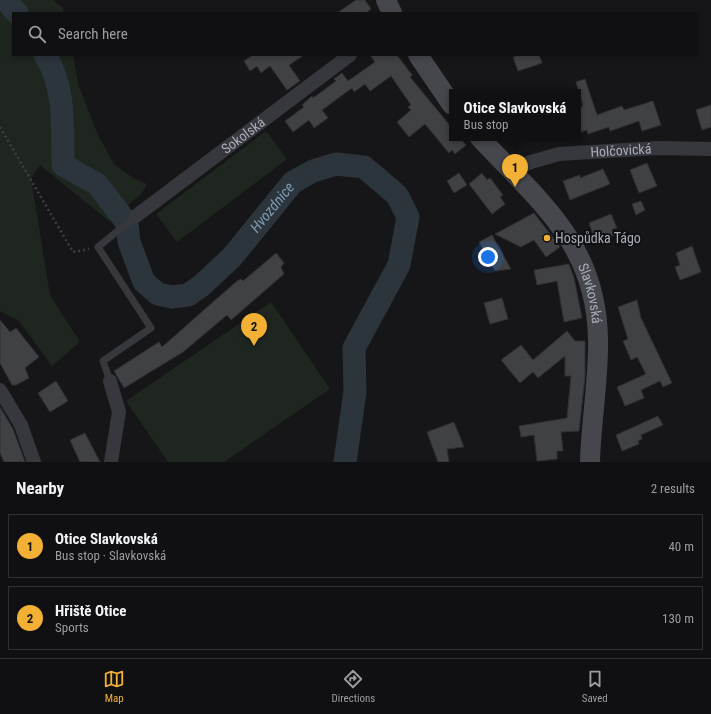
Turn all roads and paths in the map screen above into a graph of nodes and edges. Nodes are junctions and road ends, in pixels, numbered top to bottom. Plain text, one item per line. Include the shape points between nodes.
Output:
1 (386, 0) edge
2 (392, 12) edge
3 (349, 56) edge
4 (419, 56) edge
5 (449, 101) edge
6 (0, 127) edge
7 (483, 141) edge
8 (711, 149) edge
9 (511, 171) junction
10 (136, 216) joint
11 (98, 247) junction
12 (110, 381) joint
13 (0, 390) edge
14 (34, 462) edge
15 (111, 462) edge
16 (590, 462) edge

1 - 2 main road
3 - 10 street, Sokolská
4 - 5 main road
6 - 11 path via 73,252
7 - 9 main road, Slavkovská
8 - 9 street, Holčovická via 658,148 559,154
9 - 16 main road, Slavkovská via 568,235 590,282 596,310 598,340
10 - 11 lane
11 - 12 lane via 151,328 103,361
12 - 15 street via 119,412
13 - 14 street via 21,424

